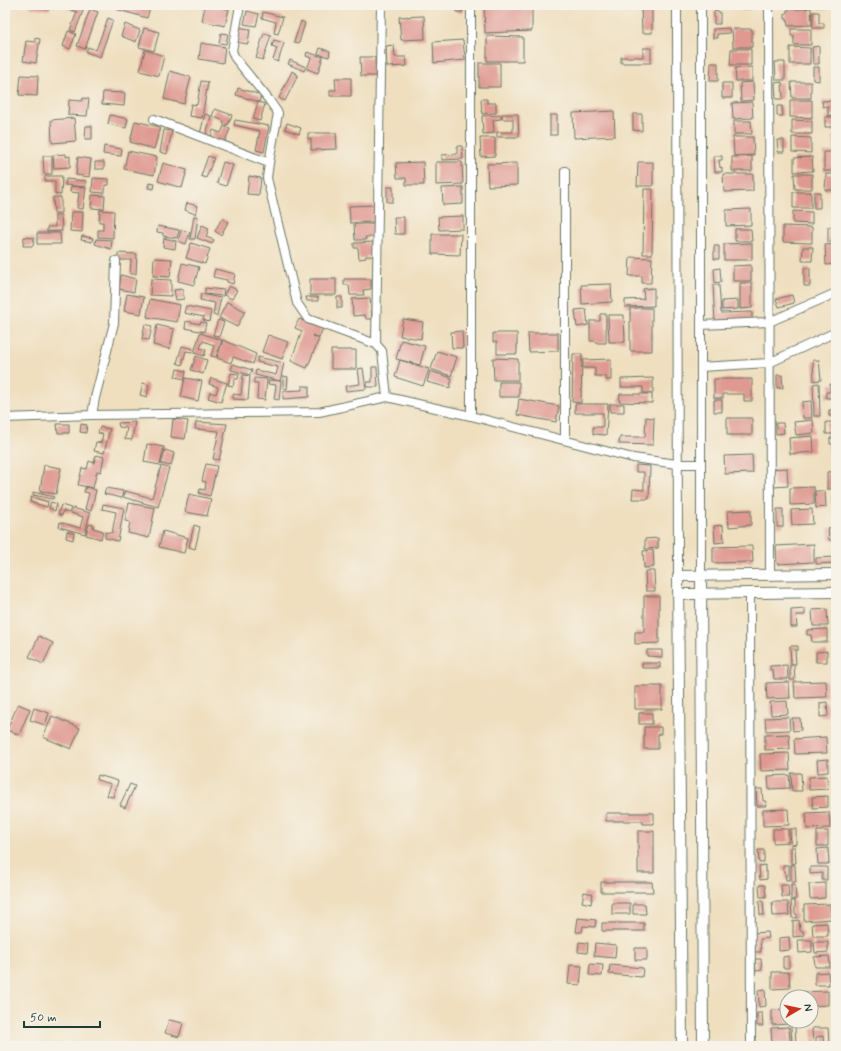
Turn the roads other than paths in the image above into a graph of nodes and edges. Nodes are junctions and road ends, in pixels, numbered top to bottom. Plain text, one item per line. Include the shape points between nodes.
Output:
1 (240, 5) edge
2 (380, 5) edge
3 (471, 5) edge
4 (677, 5) edge
5 (701, 5) edge
6 (769, 5) edge
7 (154, 119) dead end
8 (269, 163) junction
9 (565, 171) dead end
10 (116, 261) dead end
11 (836, 293) edge
12 (769, 322) junction
13 (701, 325) junction
14 (836, 332) edge
15 (376, 344) junction
16 (769, 363) junction
17 (701, 368) junction
18 (387, 397) junction
19 (92, 415) junction
20 (471, 416) junction
21 (5, 418) edge
22 (565, 440) junction
23 (677, 464) junction
24 (701, 464) junction
25 (770, 574) junction
26 (836, 574) edge
27 (678, 576) junction
28 (701, 576) junction
29 (836, 592) edge
30 (701, 593) junction
31 (750, 593) junction
32 (678, 594) junction
33 (682, 1046) edge
34 (703, 1046) edge
35 (751, 1046) edge

1 - 8 street via 232,51 278,113
2 - 15 street
3 - 20 street
4 - 23 street
5 - 13 street
6 - 12 street
7 - 8 street
8 - 15 street via 267,178 297,303 308,319
9 - 22 street
10 - 19 street via 114,323
11 - 12 street
12 - 13 street
12 - 16 street
13 - 17 street
14 - 16 street
15 - 18 street via 382,351
16 - 17 street
16 - 25 street
17 - 24 street
18 - 19 street via 319,412
18 - 20 street
19 - 21 street
20 - 22 street
22 - 23 street via 633,458
23 - 24 street
23 - 27 street
24 - 28 street
25 - 26 street
25 - 28 street
27 - 28 street
27 - 32 street
28 - 30 street
29 - 31 street
30 - 31 street
30 - 32 street
30 - 34 street
31 - 35 street
32 - 33 street

